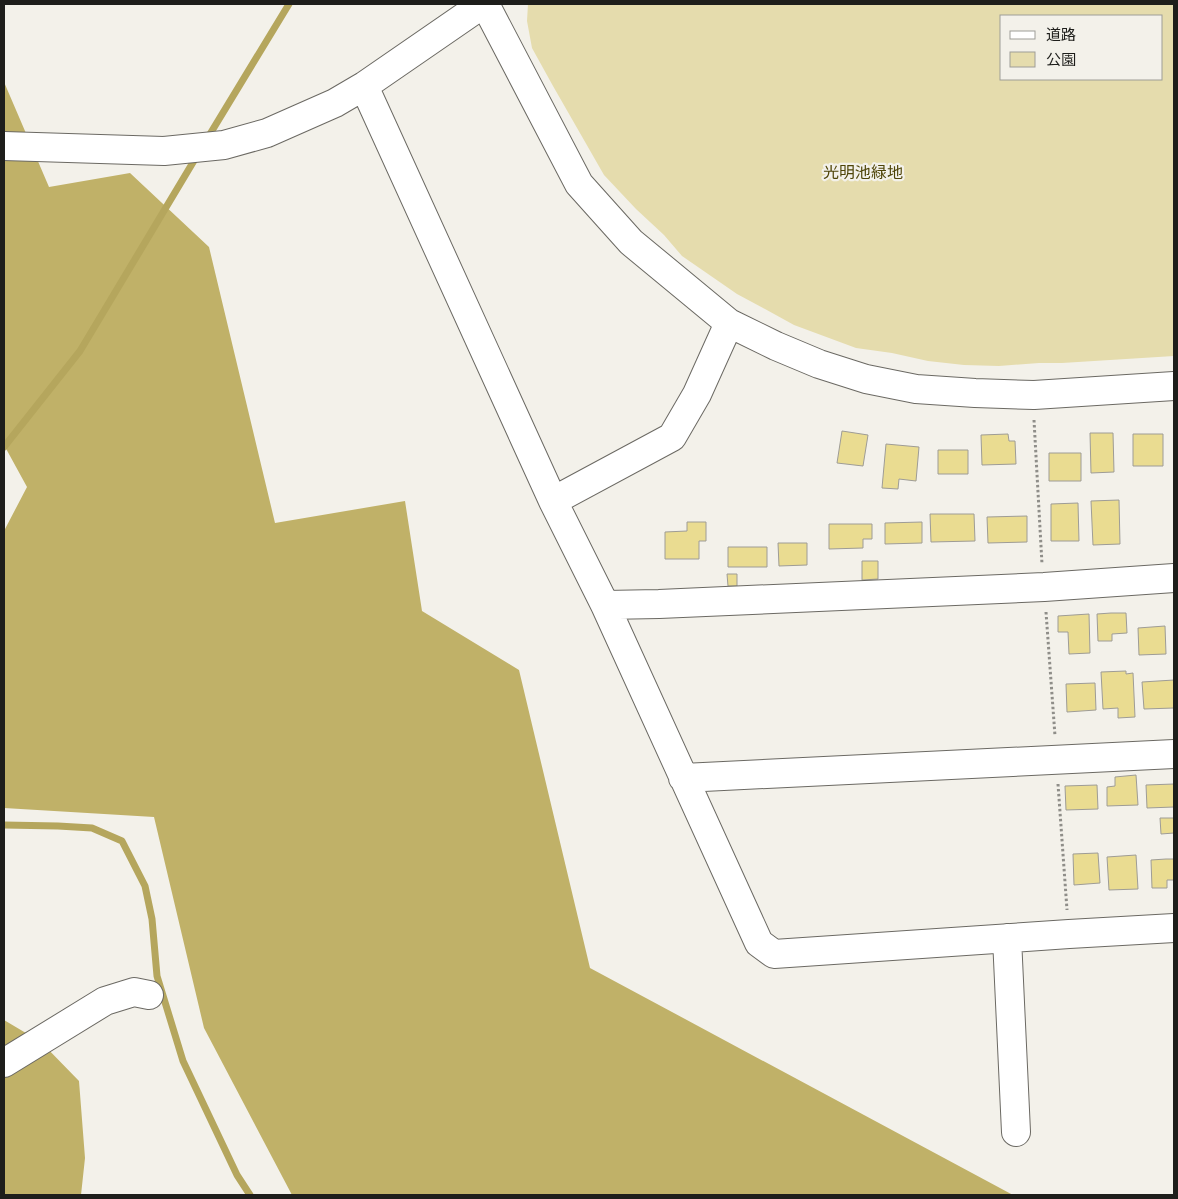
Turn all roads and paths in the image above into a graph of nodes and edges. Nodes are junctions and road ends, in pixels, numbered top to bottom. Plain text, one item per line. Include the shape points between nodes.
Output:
1 (484, 4) edge
2 (364, 86) junction
3 (4, 146) edge
4 (729, 323) junction
5 (1174, 386) edge
6 (1033, 415) dead end
7 (553, 502) junction
8 (1174, 578) edge
9 (1044, 587) junction
10 (605, 605) junction
11 (1174, 754) edge
12 (1056, 760) junction
13 (684, 778) junction
14 (1174, 928) edge
15 (1069, 934) junction
16 (1007, 938) junction
17 (149, 995) dead end
18 (4, 1064) edge
19 (1016, 1132) dead end

1 - 2 street
1 - 4 street via 579,184 631,242
2 - 3 street via 335,103 267,133 224,144 164,151
2 - 7 street
4 - 5 street via 819,364 866,379 916,389 1034,394
4 - 7 street via 697,394 672,437
6 - 9 path
7 - 10 street
8 - 9 street
9 - 10 street
9 - 12 path
10 - 13 street
11 - 12 street
12 - 13 street
12 - 15 path
13 - 16 street via 759,943 774,954
14 - 15 street
15 - 16 street
16 - 19 street
17 - 18 street via 134,992 105,1002

